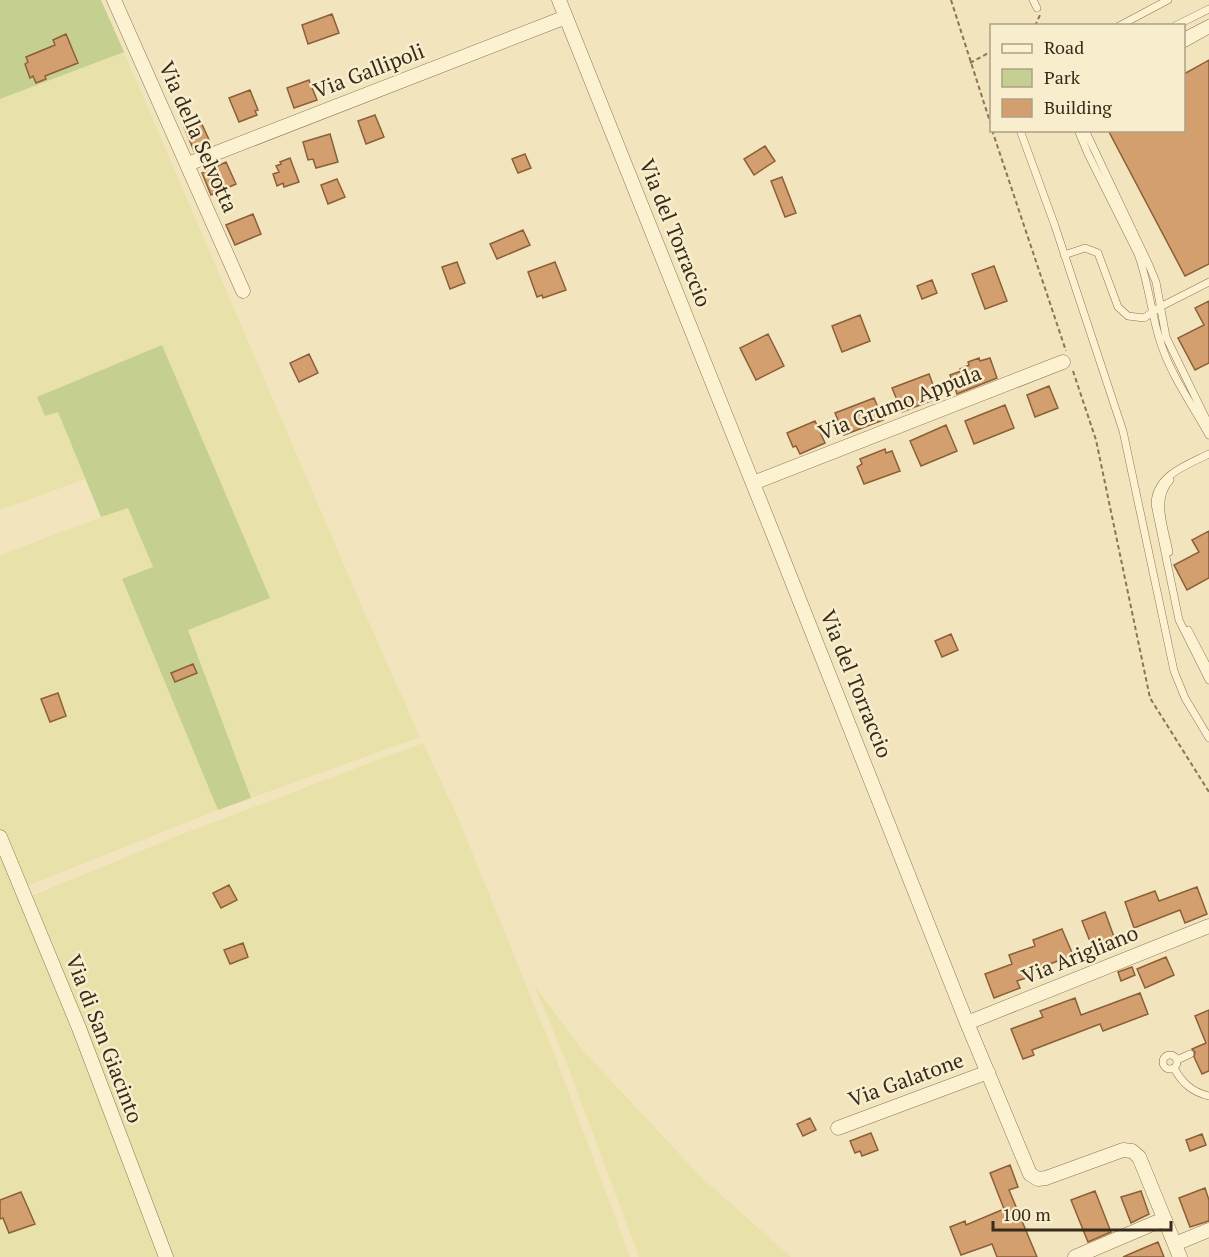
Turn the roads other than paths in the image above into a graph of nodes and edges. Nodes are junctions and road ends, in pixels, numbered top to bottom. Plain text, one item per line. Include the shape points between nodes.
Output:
1 (114, 0) edge
2 (559, 0) edge
3 (1033, 0) edge
4 (1168, 0) edge
5 (1037, 8) dead end
6 (1209, 9) edge
7 (566, 17) junction
8 (1209, 23) edge
9 (1123, 24) edge
10 (1179, 24) edge
11 (1209, 30) edge
12 (1185, 35) edge
13 (1185, 43) edge
14 (1021, 132) edge
15 (1079, 132) edge
16 (1086, 132) edge
17 (188, 164) junction
18 (1064, 255) junction
19 (1209, 282) edge
20 (243, 291) dead end
21 (1160, 307) junction
22 (1153, 313) junction
23 (1066, 359) road end
24 (1209, 425) edge
25 (1209, 435) edge
26 (1209, 453) edge
27 (1209, 459) edge
28 (753, 483) junction
29 (1209, 670) edge
30 (1209, 680) edge
31 (1209, 738) edge
32 (0, 837) edge
33 (1209, 926) edge
34 (967, 1023) junction
35 (1190, 1054) dead end
36 (988, 1072) junction
37 (1209, 1096) edge
38 (838, 1128) dead end
39 (1164, 1220) junction
40 (1209, 1230) edge
41 (1177, 1251) edge
42 (166, 1257) edge
43 (1075, 1257) edge

1 - 17 street, Via della Selvotta
2 - 7 street, Via del Torraccio
3 - 5 lane
4 - 9 lane
6 - 10 lane
7 - 17 street, Via Gallipoli
7 - 28 street, Via del Torraccio
8 - 12 lane
11 - 13 lane
14 - 18 lane
15 - 22 lane via 1138,254
16 - 21 lane via 1149,265
17 - 20 street, Via della Selvotta
18 - 22 lane via 1085,249 1096,251 1120,311 1137,319
18 - 31 lane via 1125,439 1174,671
19 - 21 lane
21 - 22 lane
21 - 24 lane via 1166,337
22 - 25 lane via 1167,360
23 - 28 street, Via Grumo Appula
26 - 30 lane via 1164,479 1155,501 1179,620
27 - 29 lane via 1172,478 1162,490 1160,504 1182,616
28 - 34 street, Via del Torraccio
32 - 42 street, Via di San Giacinto via 79,1028
33 - 34 street, Via Arigliano
34 - 36 street, Via del Torraccio
35 - 37 lane via 1175,1064 1180,1080 1196,1093
36 - 38 street, Via Galatone
36 - 39 street, Via del Torraccio via 1030,1174 1046,1178 1123,1150 1132,1151 1139,1157
39 - 41 street, Via del Torraccio
39 - 43 street
40 - 41 street

